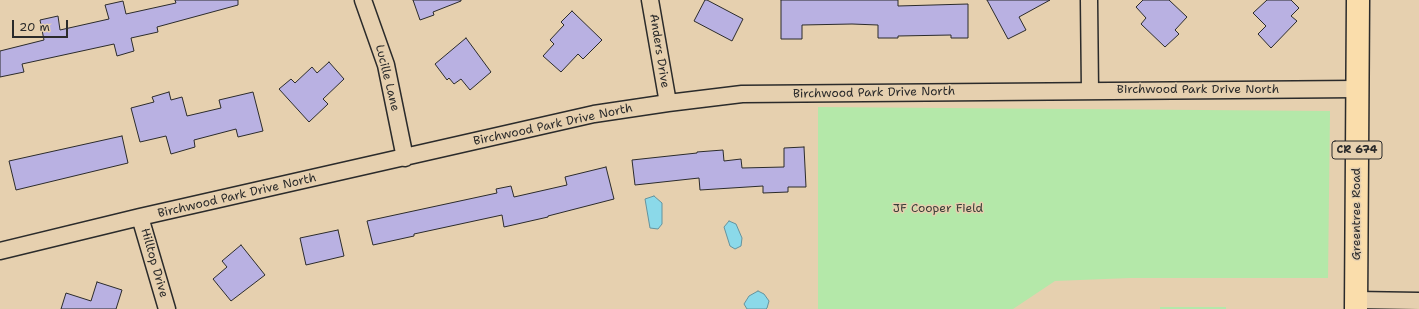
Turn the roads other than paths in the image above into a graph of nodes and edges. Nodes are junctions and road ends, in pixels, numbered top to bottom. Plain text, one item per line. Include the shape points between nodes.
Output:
1 (362, 0) edge
2 (650, 0) edge
3 (1089, 0) edge
4 (1358, 0) edge
5 (1357, 89) junction
6 (1090, 91) junction
7 (668, 103) junction
8 (405, 158) junction
9 (140, 217) junction
10 (0, 251) edge
11 (1419, 301) edge
12 (1356, 304) edge
13 (167, 309) edge

1 - 8 street, Lucille Lane via 386,65
2 - 7 street, Anders Drive
3 - 6 street
4 - 5 main road, Greentree Road / CR 674
5 - 6 street, Birchwood Park Drive North
5 - 12 main road, Greentree Road / CR 674
6 - 7 street, Birchwood Park Drive North via 742,94
7 - 8 street, Birchwood Park Drive North via 594,114
8 - 9 street, Birchwood Park Drive North
9 - 10 street, Birchwood Park Drive North
9 - 13 street, Hilltop Drive
11 - 12 street

